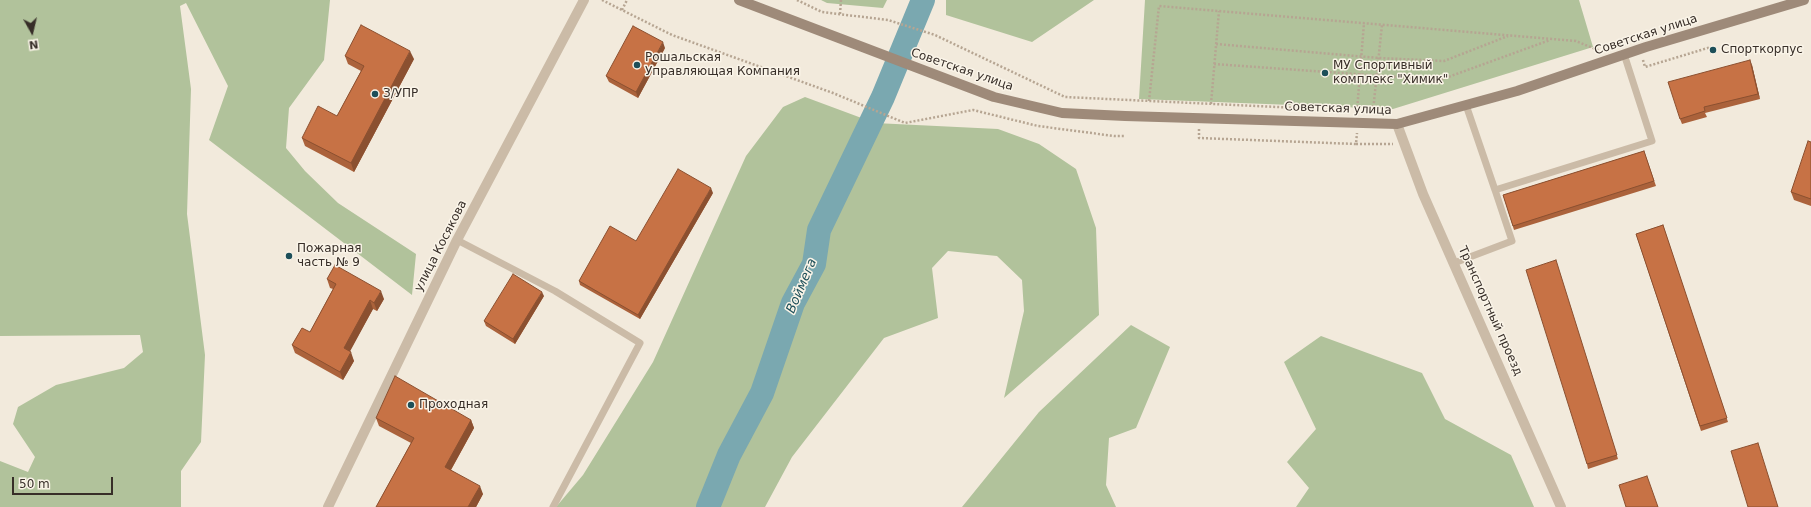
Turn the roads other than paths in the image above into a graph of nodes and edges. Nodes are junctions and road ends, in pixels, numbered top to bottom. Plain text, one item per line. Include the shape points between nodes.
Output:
1 (584, 0) edge
2 (739, 0) edge
3 (1804, 0) edge
4 (1624, 54) junction
5 (1466, 105) junction
6 (1397, 124) junction
7 (1495, 190) junction
8 (457, 240) junction
9 (1454, 263) junction
10 (328, 507) edge
11 (554, 507) edge
12 (1561, 507) edge

1 - 8 street, улица Косякова
2 - 6 street, Советская улица via 994,97 1062,113
3 - 4 street, Советская улица
4 - 5 street, Советская улица via 1517,92
4 - 7 lane via 1652,141
5 - 6 street, Советская улица
5 - 7 lane
6 - 9 street, Транспортный проезд via 1423,194
7 - 9 lane via 1512,241
8 - 10 street, улица Косякова
8 - 11 lane via 555,291 640,343
9 - 12 street, Транспортный проезд

